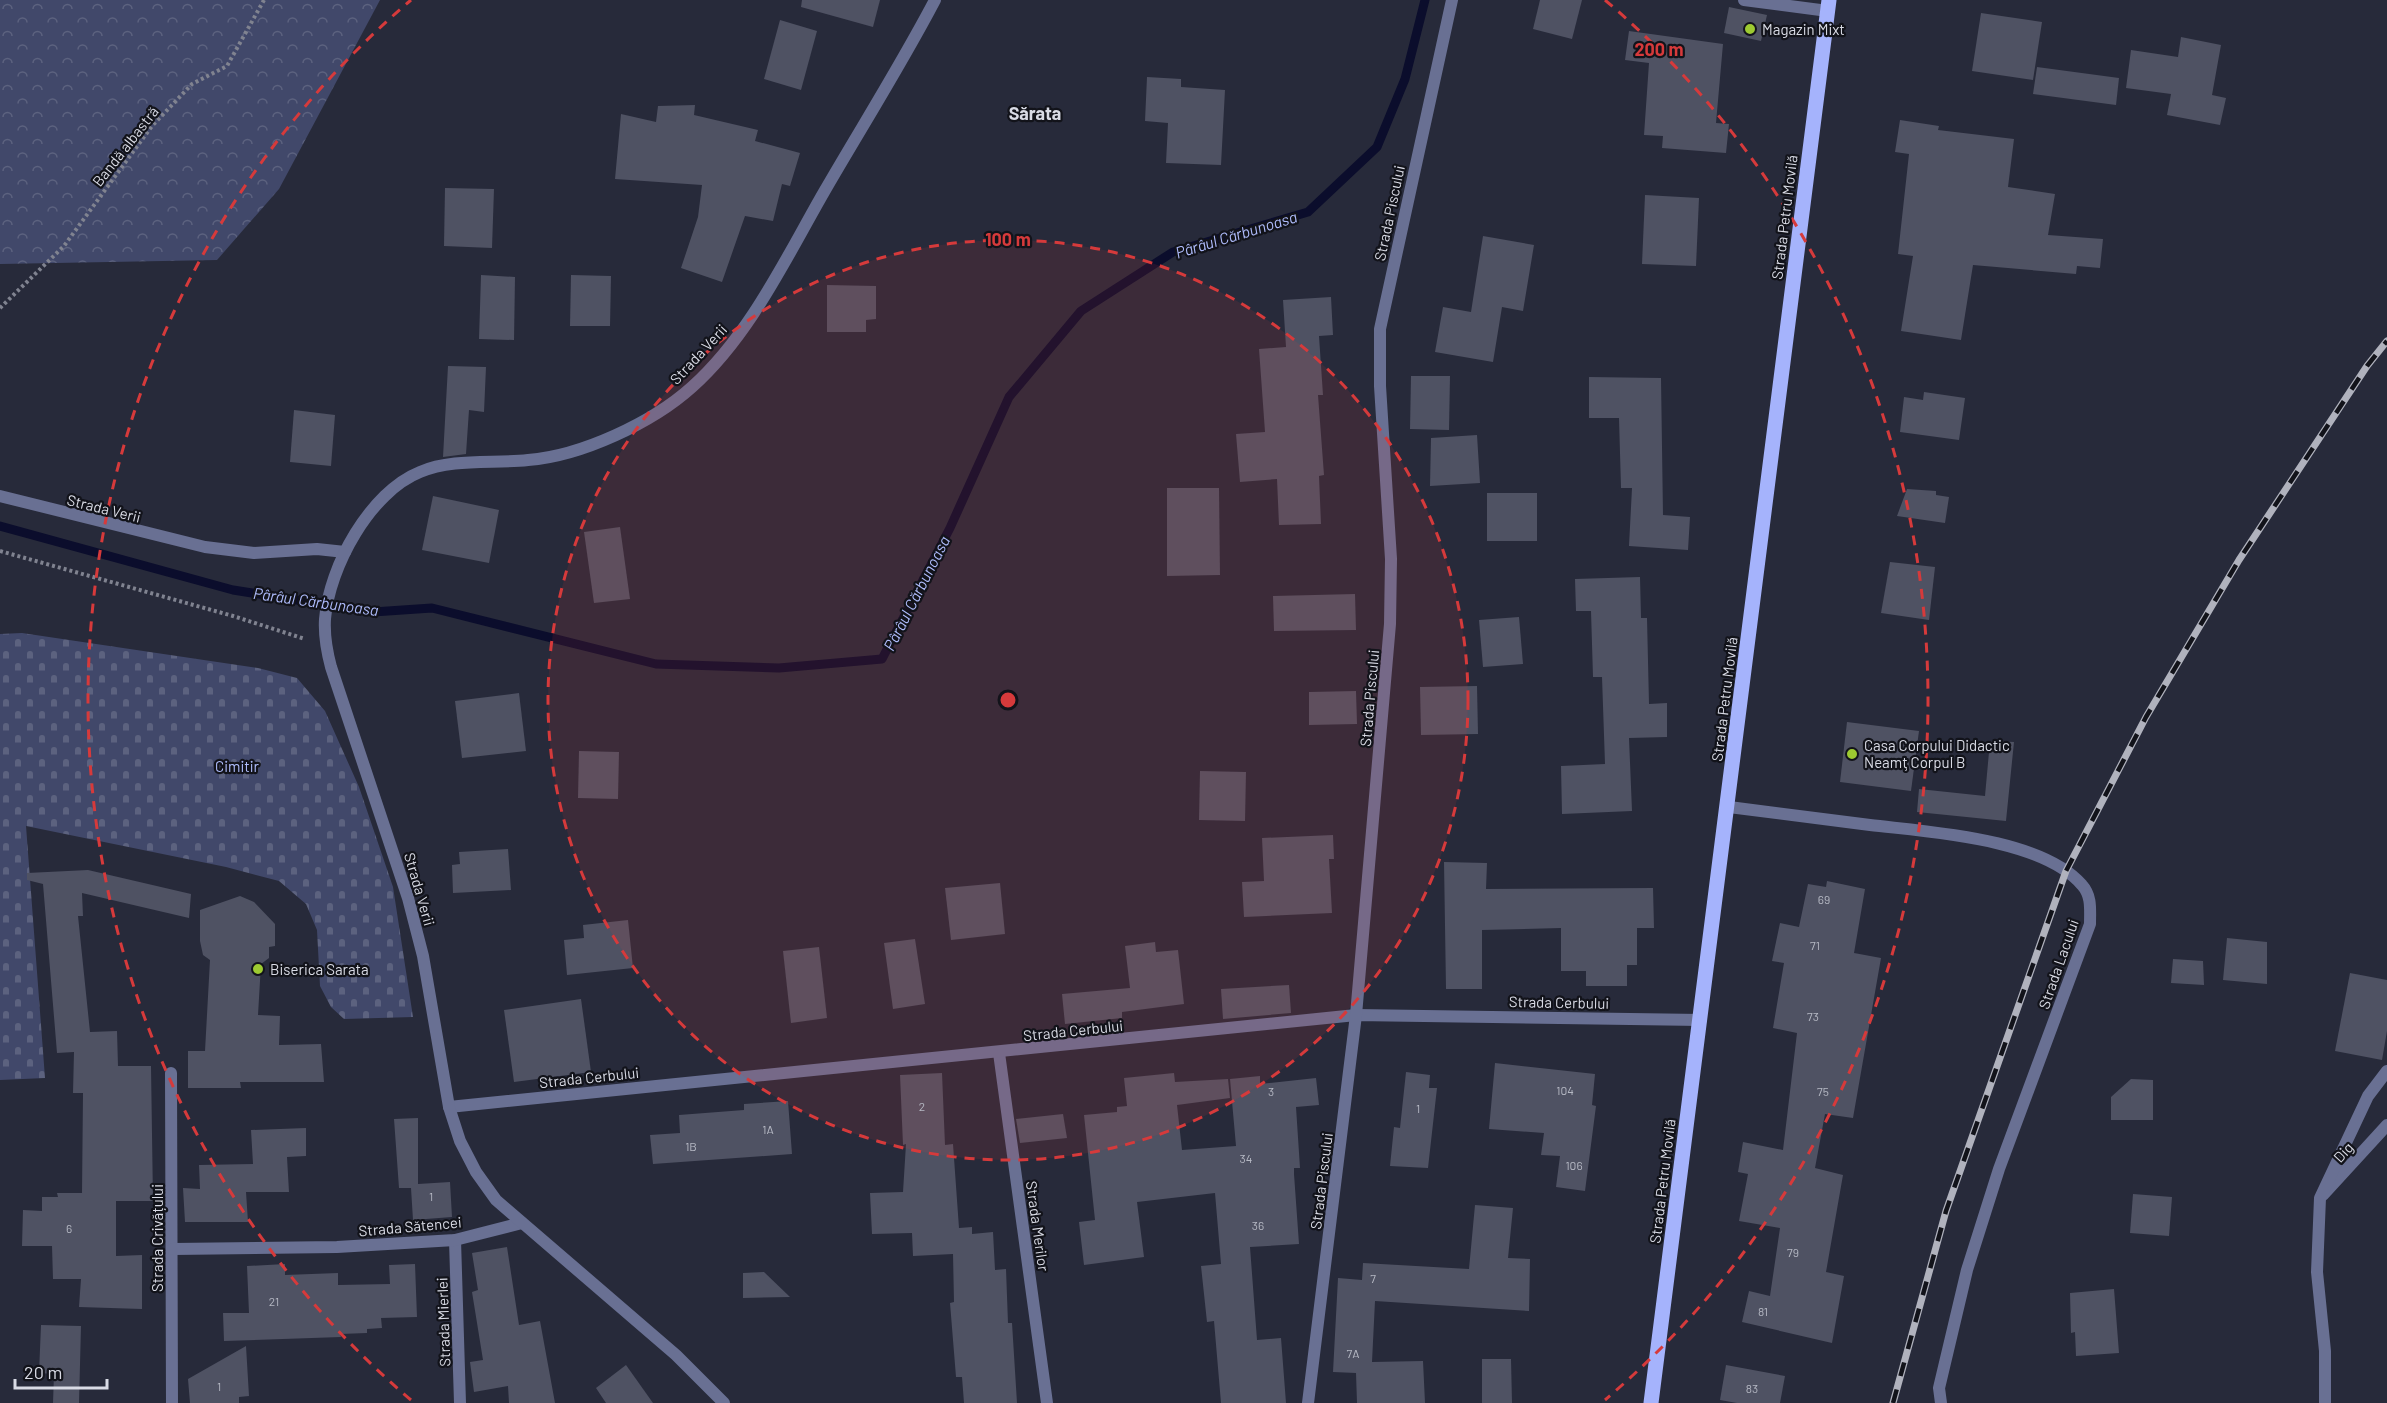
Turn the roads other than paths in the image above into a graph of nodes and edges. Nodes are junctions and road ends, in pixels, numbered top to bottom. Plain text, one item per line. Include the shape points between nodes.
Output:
1 (935, 0) edge
2 (1452, 0) edge
3 (1744, 0) edge
4 (1828, 5) edge
5 (0, 496) edge
6 (345, 552) junction
7 (1729, 807) junction
8 (1356, 1015) junction
9 (1701, 1020) junction
10 (999, 1053) junction
11 (2387, 1071) edge
12 (171, 1073) dead end
13 (448, 1107) junction
14 (2387, 1125) edge
15 (2320, 1198) junction
16 (522, 1223) junction
17 (455, 1240) junction
18 (173, 1249) junction
19 (172, 1403) edge
20 (460, 1403) edge
21 (724, 1403) edge
22 (1047, 1403) edge
23 (1308, 1403) edge
24 (1651, 1403) edge
25 (1941, 1403) edge
26 (2325, 1403) edge

1 - 6 street, Strada Verii via 748,322 692,387 664,408 614,435 571,452 531,460 447,465 419,472 391,490 366,517
2 - 8 street, Strada Piscului via 1380,329 1391,559 1389,624
3 - 4 street
4 - 7 main road, Strada Petru Movilă
5 - 6 street, Strada Verii via 205,547 254,553 317,549
6 - 13 street, Strada Verii via 331,585 325,619 326,646 408,898 423,956
7 - 9 main road, Strada Petru Movilă
7 - 25 street, Strada Lacului via 2004,845 2066,871 2083,886 2090,900 2090,924 1999,1169 1967,1270 1939,1388
8 - 9 street, Strada Cerbului
8 - 10 street, Strada Cerbului
8 - 23 street, Strada Piscului
9 - 24 main road, Strada Petru Movilă
10 - 13 street, Strada Cerbului
10 - 22 street, Strada Merilor
11 - 15 street via 2368,1096
12 - 18 street, Strada Crivățului
13 - 16 street, Strada Verii via 476,1172 496,1200
14 - 15 street, Dig
15 - 26 street via 2318,1272
16 - 17 street, Strada Sătencei
16 - 21 street via 676,1355
17 - 18 street, Strada Sătencei via 337,1247
17 - 20 street, Strada Mierlei
18 - 19 street, Strada Crivățului

